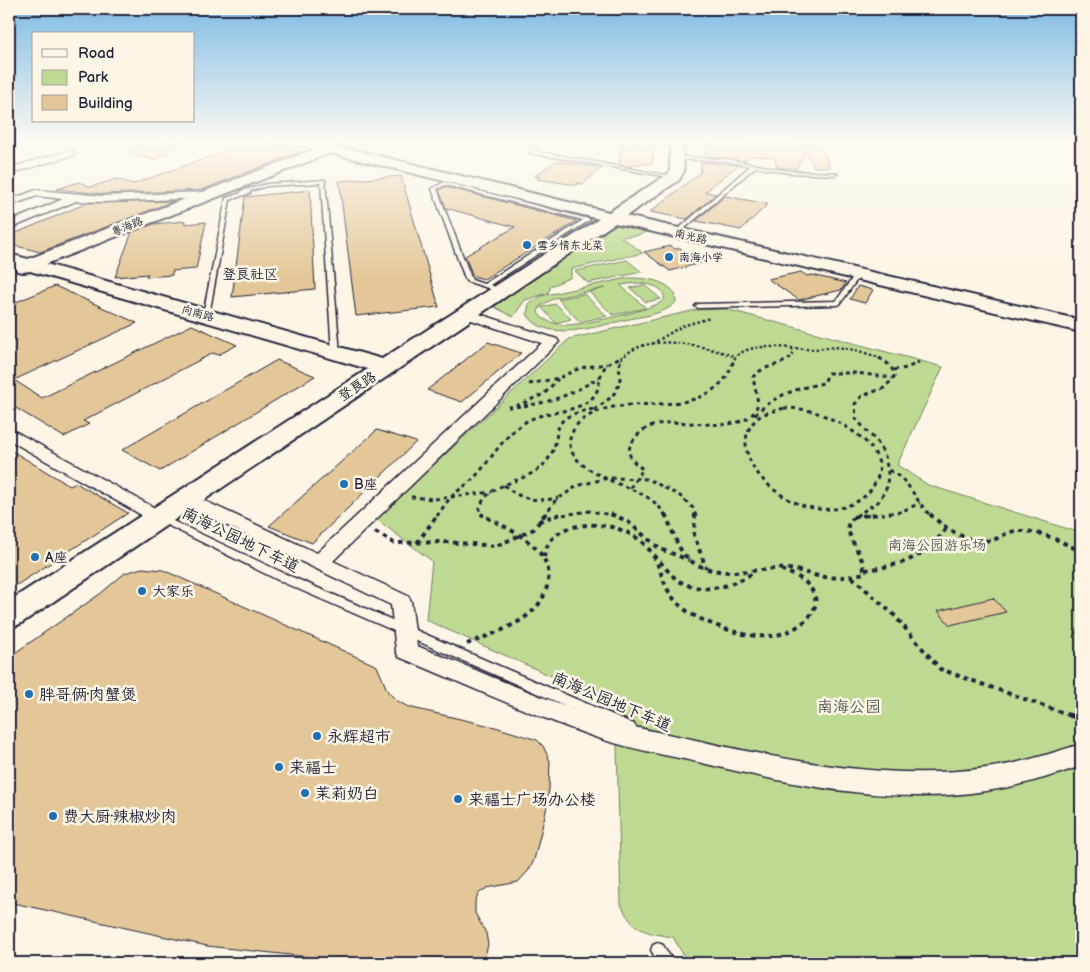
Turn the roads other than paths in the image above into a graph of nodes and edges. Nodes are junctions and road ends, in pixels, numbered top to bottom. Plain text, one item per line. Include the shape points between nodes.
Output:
1 (225, 187) edge
2 (260, 187) edge
3 (324, 187) edge
4 (437, 187) edge
5 (457, 187) edge
6 (489, 187) edge
7 (646, 187) edge
8 (729, 187) edge
9 (205, 195) junction
10 (76, 198) junction
11 (9, 203) edge
12 (613, 218) junction
13 (9, 226) edge
14 (677, 233) junction
15 (9, 259) edge
16 (28, 265) junction
17 (9, 273) edge
18 (858, 274) junction
19 (493, 288) junction
20 (698, 306) dead end
21 (467, 314) junction
22 (206, 315) junction
23 (1081, 326) edge
24 (336, 353) junction
25 (386, 367) junction
26 (9, 433) edge
27 (186, 499) junction
28 (158, 517) junction
29 (320, 562) junction
30 (9, 616) edge
31 (405, 630) junction
32 (1081, 745) edge
33 (690, 750) junction
34 (1081, 755) edge
35 (791, 772) junction
36 (658, 950) dead end
37 (668, 963) edge

1 - 9 main road, 粤海路
2 - 22 lane via 228,199
3 - 24 lane
4 - 19 lane via 434,189 469,281
5 - 19 lane via 587,220
6 - 12 main road, 南光路
7 - 12 main road, 登良路
8 - 14 lane
9 - 10 street
9 - 16 main road, 粤海路
10 - 11 street via 36,193
10 - 13 street
12 - 14 main road, 南光路
12 - 19 main road, 登良路
14 - 18 main road, 南光路 via 751,254
15 - 16 main road, 向南路
16 - 17 main road, 粤海路
16 - 22 main road, 向南路
18 - 20 lane via 838,303
18 - 23 main road, 南光路
19 - 21 main road, 登良路
21 - 25 main road, 登良路
21 - 29 street via 552,342
22 - 24 main road, 向南路
24 - 25 main road, 向南路
25 - 27 main road, 登良路
26 - 28 street
27 - 28 main road, 登良路
27 - 29 street
28 - 30 main road, 登良路
28 - 31 lane, 南海公园地下车道 via 286,579
29 - 31 street via 402,601
31 - 33 lane, 南海公园地下车道 via 652,737
31 - 33 street via 407,651 597,727
32 - 35 lane via 1046,758 965,775 877,780
33 - 35 street
34 - 35 street via 1058,765 1022,773 942,782 860,781
36 - 37 lane

